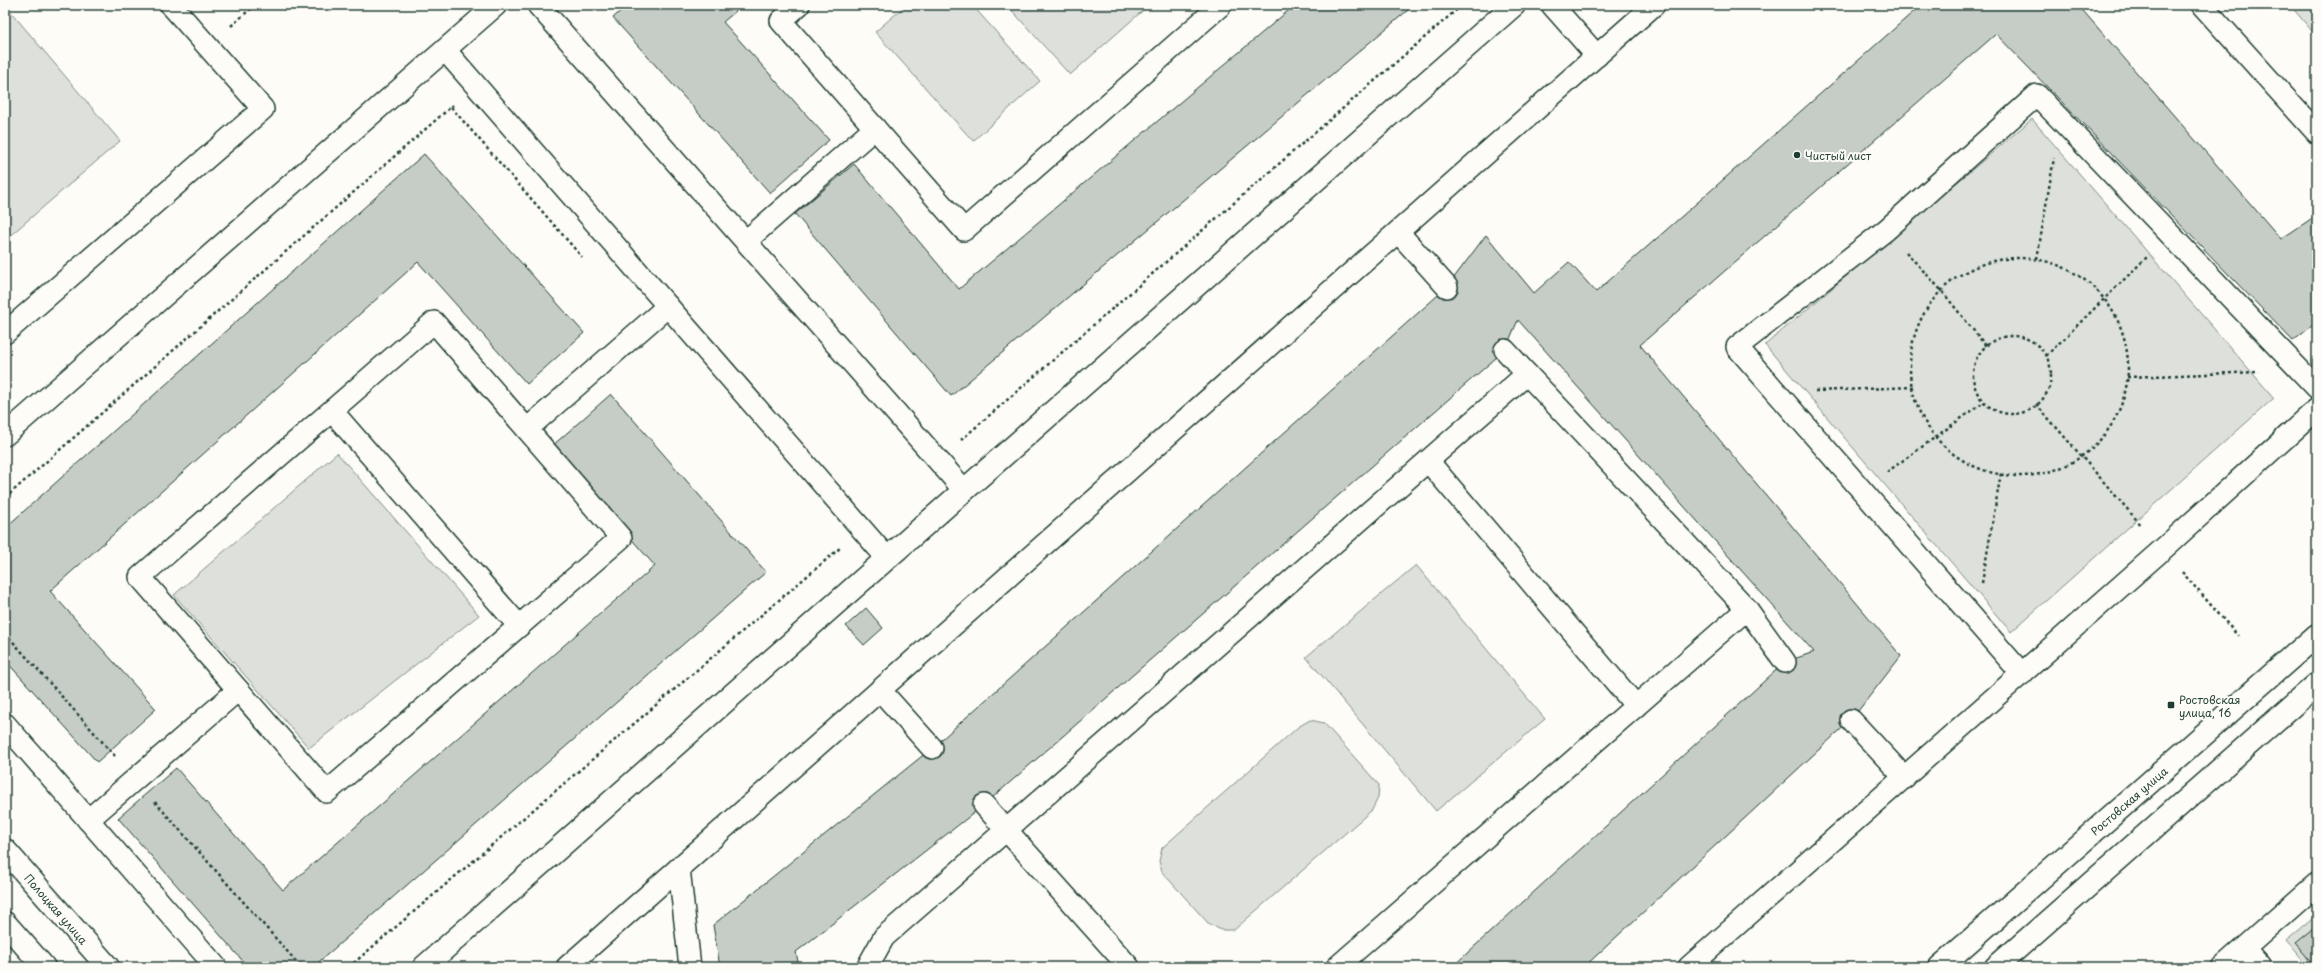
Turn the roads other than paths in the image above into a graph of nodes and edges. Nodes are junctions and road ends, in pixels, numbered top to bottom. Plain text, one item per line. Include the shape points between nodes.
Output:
1 (171, 5) edge
2 (496, 5) edge
3 (538, 5) edge
4 (799, 5) edge
5 (1221, 5) edge
6 (1514, 5) edge
7 (1552, 5) edge
8 (1654, 5) edge
9 (2202, 5) edge
10 (445, 50) junction
11 (1597, 56) junction
12 (875, 128) junction
13 (2317, 133) edge
14 (1398, 232) junction
15 (746, 241) junction
16 (1448, 287) dead end
17 (668, 306) junction
18 (5, 333) edge
19 (1505, 350) dead end
20 (1527, 374) junction
21 (2317, 388) edge
22 (2317, 409) edge
23 (332, 411) junction
24 (527, 429) junction
25 (5, 435) edge
26 (1428, 461) junction
27 (964, 490) junction
28 (887, 558) junction
29 (1747, 609) junction
30 (519, 626) junction
31 (2317, 635) edge
32 (1785, 662) dead end
33 (2022, 674) junction
34 (2317, 684) edge
35 (238, 690) junction
36 (880, 690) junction
37 (1636, 706) junction
38 (1851, 720) dead end
39 (5, 724) edge
40 (932, 748) dead end
41 (1905, 778) junction
42 (984, 806) dead end
43 (88, 820) junction
44 (1006, 830) junction
45 (5, 850) edge
46 (679, 868) junction
47 (2317, 884) edge
48 (5, 923) edge
49 (2244, 948) junction
50 (44, 967) edge
51 (108, 967) edge
52 (216, 967) edge
53 (424, 967) edge
54 (567, 967) edge
55 (690, 967) edge
56 (870, 967) edge
57 (1129, 967) edge
58 (1336, 967) edge
59 (1689, 967) edge
60 (1940, 967) edge
61 (1996, 967) edge
62 (2223, 967) edge
63 (2260, 967) edge

1 - 18 lane via 263,109
2 - 10 lane
3 - 15 lane
4 - 12 lane via 781,21
5 - 12 lane via 964,230
6 - 27 street
7 - 11 lane
8 - 11 lane
9 - 13 lane
10 - 17 lane
10 - 25 lane
11 - 14 lane
12 - 15 lane
14 - 16 lane
14 - 36 lane
15 - 27 lane
17 - 24 lane
17 - 28 lane
19 - 20 lane
20 - 26 lane
20 - 29 lane
21 - 33 lane via 2037,95 1886,230 1737,347
22 - 33 lane
23 - 24 lane via 434,322
23 - 30 lane
23 - 35 lane via 140,577
24 - 30 lane via 621,538
26 - 37 lane
26 - 44 lane
27 - 28 street
28 - 53 street
29 - 32 lane
29 - 37 lane
30 - 35 lane via 327,792
31 - 60 street, Ростовская улица
33 - 41 lane
34 - 61 street
35 - 43 lane
36 - 40 lane
36 - 46 lane
37 - 58 lane
38 - 41 lane
39 - 43 lane
41 - 59 lane
42 - 44 lane
43 - 52 lane
44 - 56 lane via 884,936 869,964
44 - 57 lane
45 - 51 street, Полоцкая улица
46 - 54 lane
46 - 55 lane
47 - 49 street
48 - 50 street
49 - 62 street
49 - 63 lane

